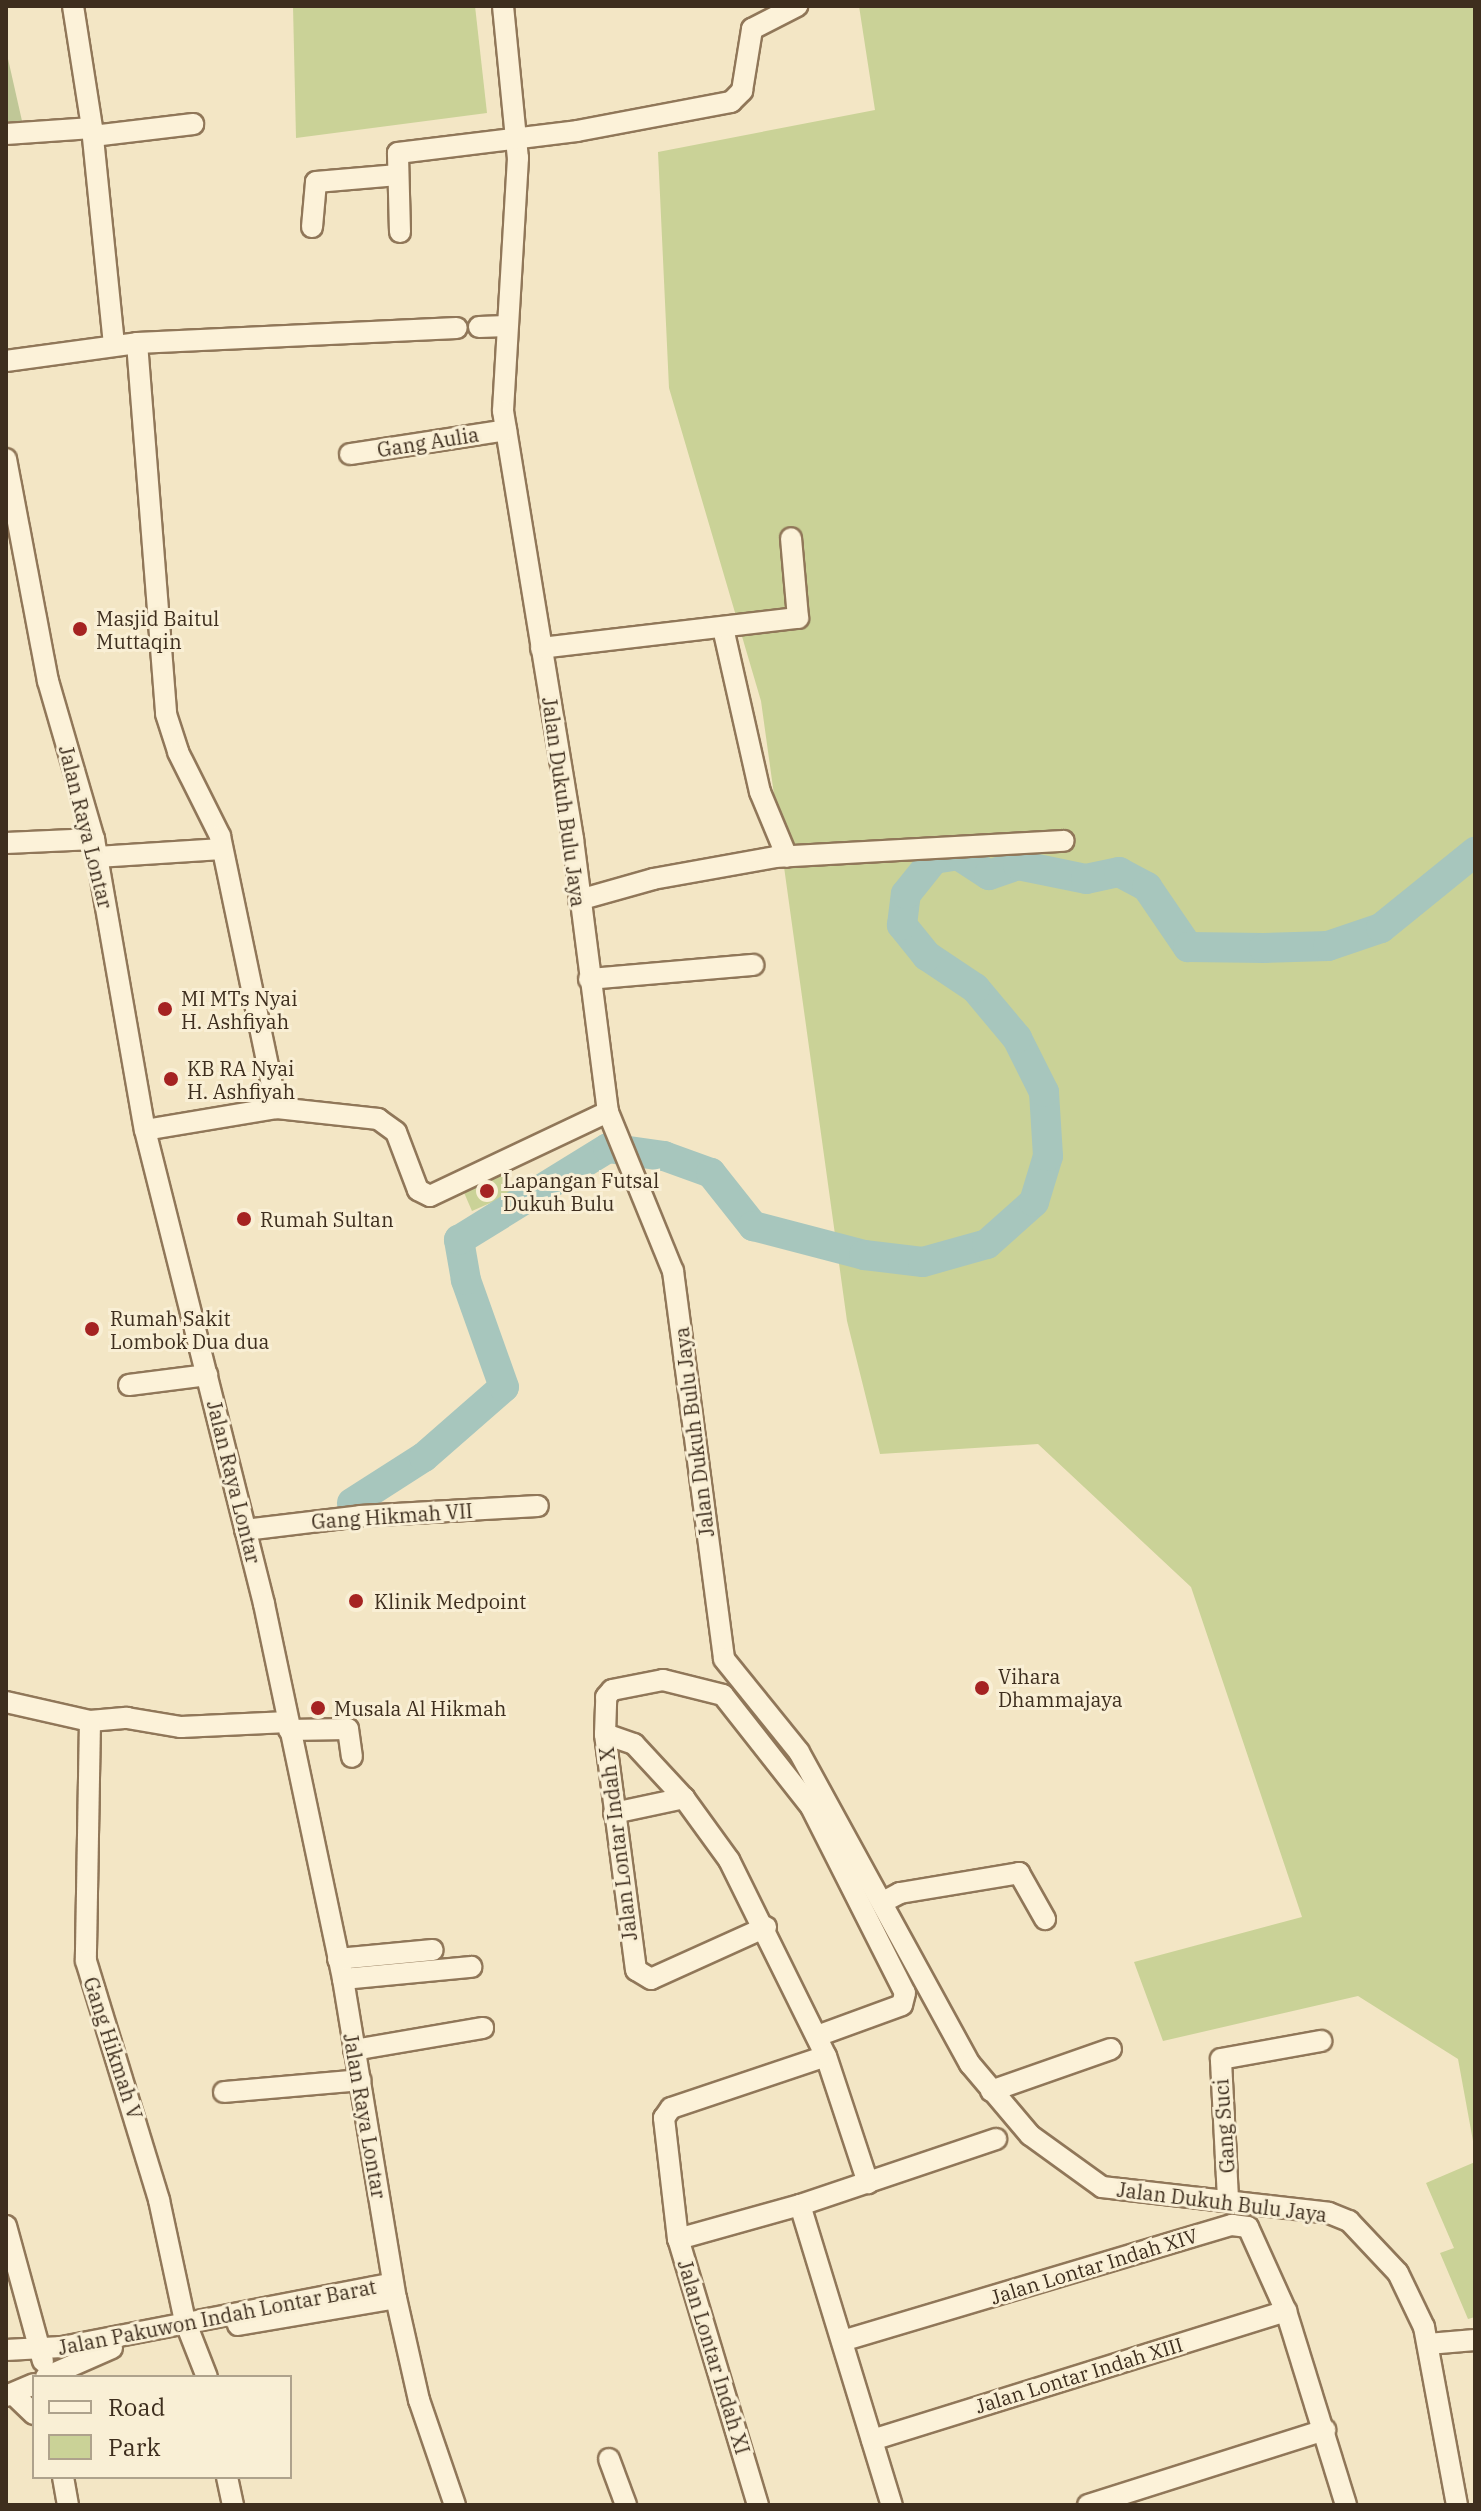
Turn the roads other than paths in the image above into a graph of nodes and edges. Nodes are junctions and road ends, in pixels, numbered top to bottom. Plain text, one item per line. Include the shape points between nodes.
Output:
1 (73, 6) edge
2 (503, 6) edge
3 (797, 6) edge
4 (193, 124) dead end
5 (93, 132) junction
6 (6, 134) edge
7 (517, 140) junction
8 (398, 175) junction
9 (312, 227) dead end
10 (400, 232) dead end
11 (507, 326) junction
12 (479, 327) dead end
13 (457, 328) dead end
14 (137, 343) junction
15 (114, 345) junction
16 (6, 361) edge
17 (506, 430) junction
18 (350, 454) dead end
19 (7, 467) edge
20 (791, 538) dead end
21 (15, 565) edge
22 (723, 628) junction
23 (541, 648) junction
24 (1064, 841) dead end
25 (6, 843) edge
26 (95, 848) junction
27 (222, 849) junction
28 (787, 857) junction
29 (579, 900) junction
30 (753, 965) dead end
31 (589, 979) junction
32 (277, 1108) junction
33 (608, 1112) junction
34 (145, 1130) junction
35 (207, 1375) junction
36 (129, 1385) dead end
37 (538, 1506) dead end
38 (245, 1530) junction
39 (6, 1702) edge
40 (90, 1721) junction
41 (288, 1726) junction
42 (605, 1734) junction
43 (352, 1757) dead end
44 (684, 1798) junction
45 (614, 1813) junction
46 (883, 1902) junction
47 (1045, 1919) dead end
48 (766, 1927) junction
49 (433, 1950) dead end
50 (471, 1967) dead end
51 (340, 1969) junction
52 (483, 2028) dead end
53 (817, 2036) junction
54 (1321, 2041) dead end
55 (360, 2049) junction
56 (1111, 2049) dead end
57 (826, 2056) junction
58 (360, 2080) junction
59 (991, 2091) junction
60 (224, 2092) dead end
61 (996, 2139) dead end
62 (868, 2183) junction
63 (1228, 2199) junction
64 (800, 2205) junction
65 (6, 2226) edge
66 (678, 2239) junction
67 (394, 2291) junction
68 (1286, 2311) junction
69 (187, 2328) junction
70 (1475, 2340) edge
71 (842, 2341) junction
72 (1428, 2344) junction
73 (6, 2350) edge
74 (42, 2351) junction
75 (46, 2375) edge
76 (50, 2375) edge
77 (206, 2375) edge
78 (32, 2385) edge
79 (10, 2395) edge
80 (32, 2412) edge
81 (1325, 2430) junction
82 (872, 2440) junction
83 (609, 2459) dead end
84 (63, 2479) edge
85 (227, 2479) edge
86 (447, 2501) edge
87 (68, 2505) edge
88 (233, 2505) edge
89 (626, 2505) edge
90 (758, 2505) edge
91 (892, 2505) edge
92 (1088, 2505) edge
93 (1346, 2505) edge
94 (1457, 2505) edge

1 - 5 street
2 - 7 street, Jalan Dukuh Bulu Jaya
3 - 7 street via 752,29 742,91 731,102
4 - 5 street
5 - 6 street
5 - 15 street
7 - 8 street via 400,152
7 - 11 street, Jalan Dukuh Bulu Jaya
8 - 9 street via 314,183
8 - 10 street
11 - 12 street
11 - 17 street, Jalan Dukuh Bulu Jaya via 502,382
13 - 14 street
14 - 15 street
14 - 27 street via 166,714 178,752 214,818
15 - 16 street
17 - 18 street, Gang Aulia
17 - 23 street, Jalan Dukuh Bulu Jaya
19 - 21 street, Jalan Raya Lontar
20 - 22 street via 800,616
21 - 26 street, Jalan Raya Lontar
22 - 23 street
22 - 28 street via 760,792
23 - 29 street, Jalan Dukuh Bulu Jaya
24 - 28 street
25 - 26 street
26 - 27 street
26 - 34 street, Jalan Raya Lontar
27 - 32 street
28 - 29 street via 653,879
29 - 31 street, Jalan Dukuh Bulu Jaya
30 - 31 street
31 - 33 street, Jalan Dukuh Bulu Jaya
32 - 33 street via 386,1123 404,1145 425,1197
32 - 34 street
33 - 46 street, Jalan Dukuh Bulu Jaya via 673,1271 724,1659 799,1752
34 - 35 street, Jalan Raya Lontar
35 - 36 street
35 - 38 street, Jalan Raya Lontar
37 - 38 street, Gang Hikmah VII via 360,1516
38 - 41 street, Jalan Raya Lontar
39 - 40 street
40 - 41 street
40 - 69 street, Gang Hikmah V via 86,1961 159,2200
41 - 43 street via 348,1729
41 - 51 street, Jalan Raya Lontar
42 - 44 street, Jalan Lontar Indah X via 634,1744
42 - 45 street, Jalan Lontar Indah X
42 - 53 street via 606,1697 612,1690 663,1680 711,1688 752,1727 811,1807 905,1993 902,2005
44 - 45 street
44 - 48 street, Jalan Lontar Indah X via 729,1860
45 - 48 street, Jalan Lontar Indah X via 629,1947 641,1976 651,1979
46 - 47 street via 900,1893 1019,1873
46 - 59 street, Jalan Dukuh Bulu Jaya
48 - 53 street, Jalan Lontar Indah X
49 - 51 street
50 - 51 street
51 - 55 street, Jalan Raya Lontar
52 - 55 street
53 - 57 street, Jalan Lontar Indah X
54 - 63 street, Gang Suci via 1221,2059
55 - 58 street, Jalan Raya Lontar
56 - 59 street
57 - 62 street, Jalan Lontar Indah X
57 - 66 street via 667,2112
58 - 60 street
58 - 67 street, Jalan Raya Lontar
59 - 63 street, Jalan Dukuh Bulu Jaya via 1030,2135 1102,2187
61 - 62 street
62 - 64 street
63 - 72 street, Jalan Dukuh Bulu Jaya via 1329,2213 1349,2221 1398,2273
64 - 66 street, Jalan Lontar Indah XI
64 - 71 street
65 - 74 street
66 - 90 street, Jalan Lontar Indah XI
67 - 69 street, Jalan Pakuwon Indah Lontar Barat
67 - 86 street, Jalan Raya Lontar
68 - 71 street, Jalan Lontar Indah XIV via 1254,2232 1232,2225
68 - 81 street, Jalan Lontar Indah XIV
68 - 82 street, Jalan Lontar Indah XIII
69 - 74 street, Jalan Pakuwon Indah Lontar Barat
69 - 76 street via 93,2353
69 - 77 street, Gang Hikmah V
70 - 72 street
71 - 82 street
72 - 94 street, Jalan Dukuh Bulu Jaya
73 - 74 street, Jalan Pakuwon Indah Lontar Barat
74 - 75 street
78 - 79 street
79 - 80 street
81 - 92 street
81 - 93 street, Jalan Lontar Indah XIV
82 - 91 street
83 - 89 street
84 - 87 street
85 - 88 street

